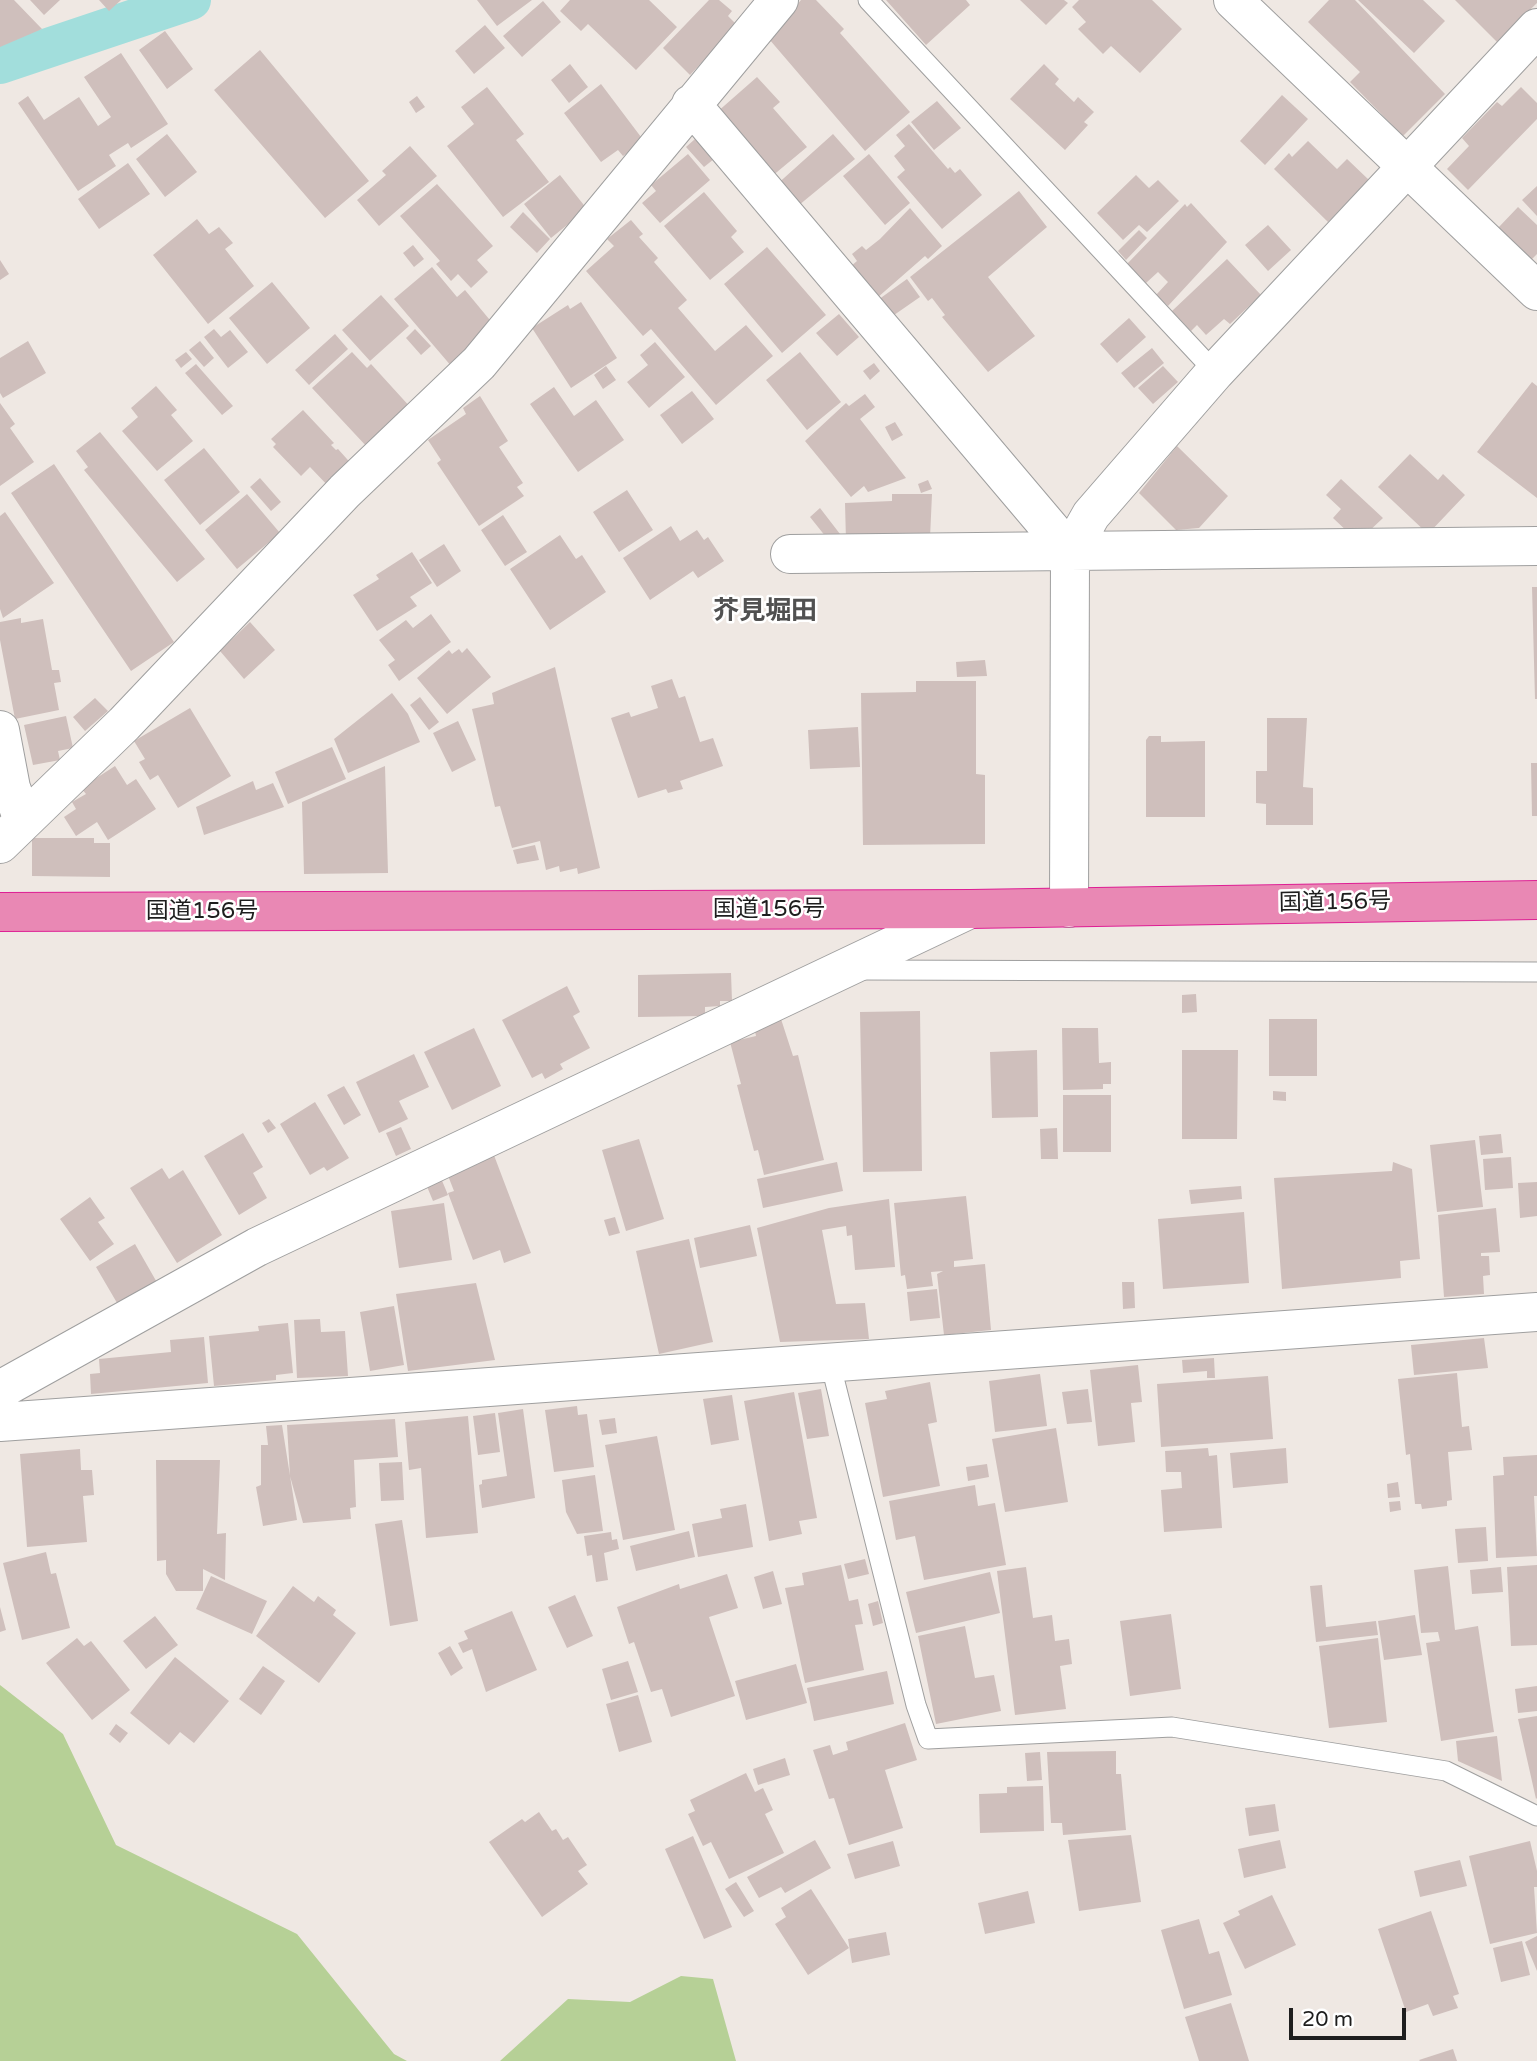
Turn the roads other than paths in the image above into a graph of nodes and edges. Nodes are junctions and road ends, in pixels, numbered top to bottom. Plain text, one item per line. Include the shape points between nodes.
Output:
1 (779, 0) edge
2 (868, 0) edge
3 (1233, 0) edge
4 (1537, 27) edge
5 (691, 104) junction
6 (1405, 167) junction
7 (1537, 291) edge
8 (1215, 372) junction
9 (1537, 546) edge
10 (1070, 552) junction
11 (790, 554) dead end
12 (0, 730) edge
13 (12, 832) edge
14 (1537, 900) edge
15 (1069, 908) junction
16 (970, 909) junction
17 (0, 912) edge
18 (839, 970) junction
19 (1537, 972) edge
20 (1537, 1312) edge
21 (830, 1362) junction
22 (0, 1390) edge
23 (0, 1422) edge
24 (1537, 1816) edge

1 - 5 street
2 - 8 lane
3 - 6 street
4 - 6 street
5 - 10 street
5 - 13 street via 479,363 345,491 124,723
6 - 7 street
6 - 8 street
8 - 10 street via 1091,515
9 - 10 street
10 - 11 street
10 - 15 street
12 - 13 street via 11,788
14 - 15 highway, 国道156号
15 - 16 highway, 国道156号
16 - 17 highway, 国道156号
16 - 18 street
18 - 19 lane
18 - 22 street via 257,1247
20 - 21 street
21 - 23 street
21 - 24 lane via 928,1739 1172,1727 1446,1771

